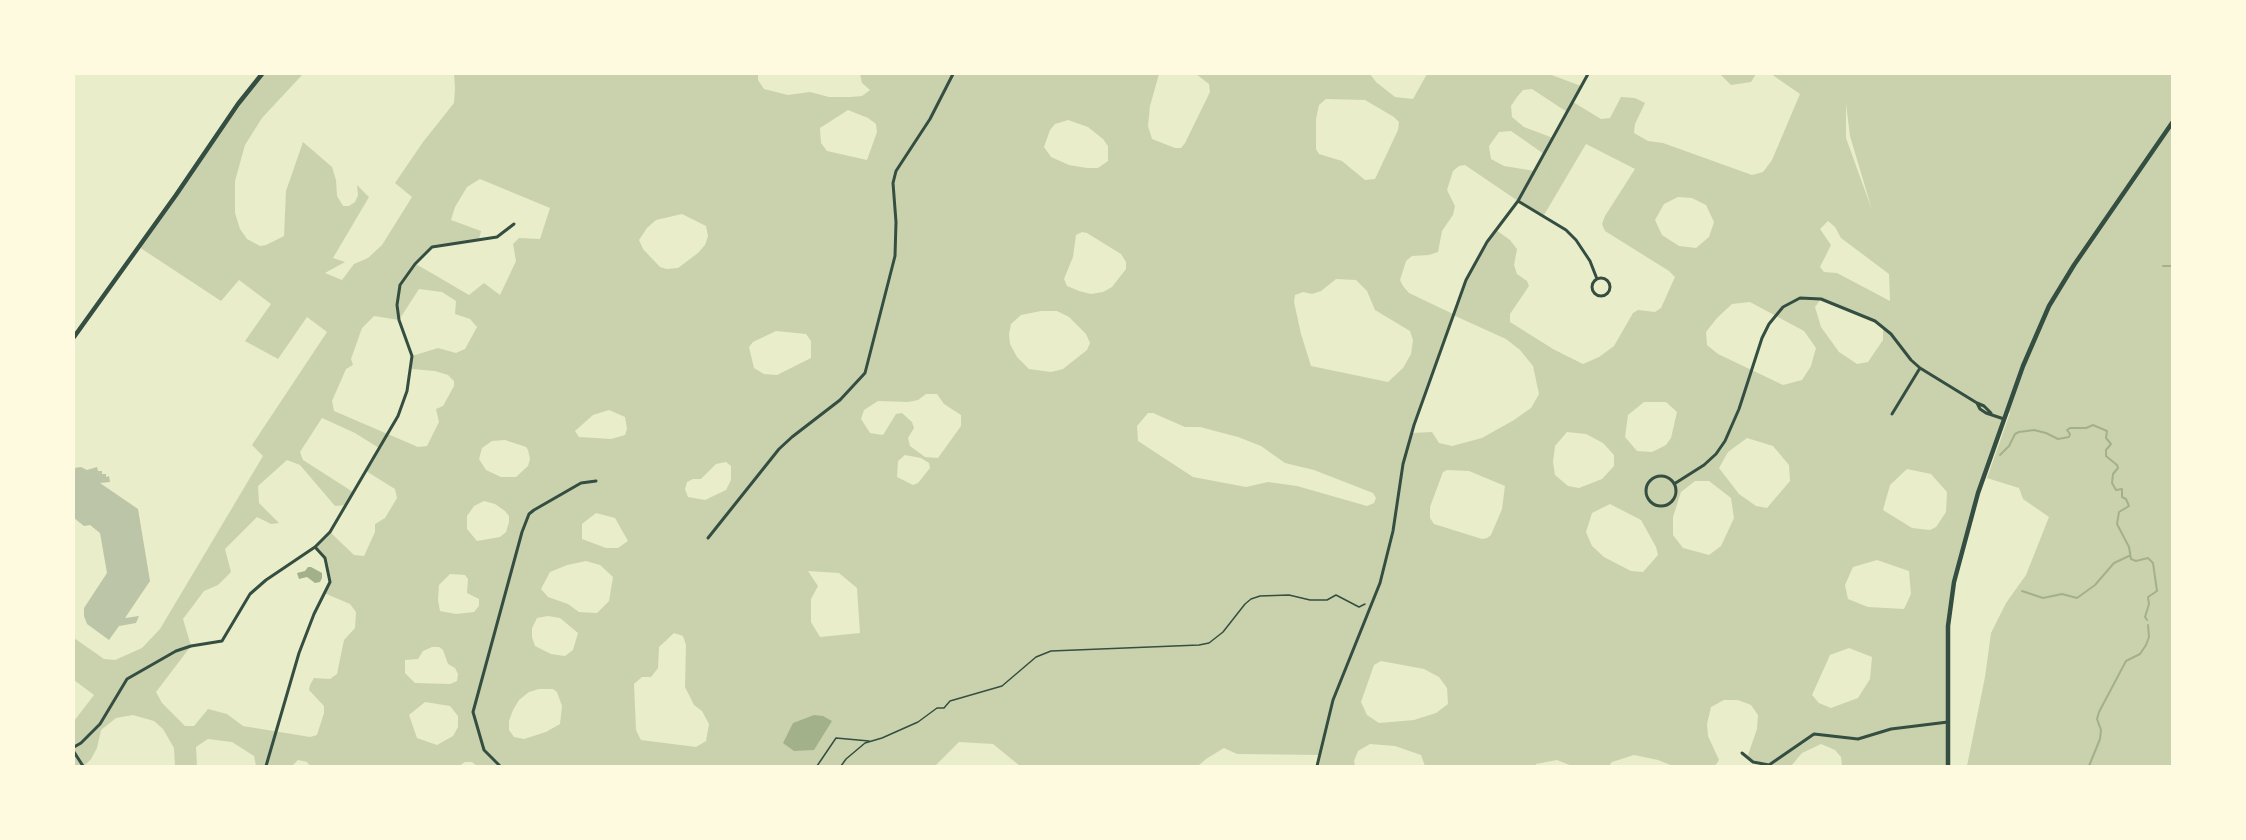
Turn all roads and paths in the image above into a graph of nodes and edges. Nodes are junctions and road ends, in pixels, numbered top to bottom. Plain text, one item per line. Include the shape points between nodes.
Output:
1 (262, 74) edge
2 (953, 74) edge
3 (1588, 74) edge
4 (2172, 123) edge
5 (1518, 201) junction
6 (514, 224) dead end
7 (1598, 279) junction
8 (74, 337) edge
9 (1920, 369) junction
10 (1892, 414) dead end
11 (2004, 419) junction
12 (596, 481) dead end
13 (1674, 483) junction
14 (708, 538) dead end
15 (315, 547) junction
16 (1372, 603) junction
17 (1948, 722) junction
18 (870, 741) junction
19 (74, 747) edge
20 (74, 752) edge
21 (1742, 753) dead end
22 (83, 766) edge
23 (266, 766) edge
24 (500, 766) edge
25 (817, 766) edge
26 (841, 766) edge
27 (1317, 766) edge
28 (1948, 766) edge

1 - 8 main road
2 - 14 street via 892,183 895,256 865,373 840,400 779,449
3 - 5 street
4 - 11 main road via 2060,286 2037,332
5 - 7 street via 1566,230 1590,261
5 - 16 street via 1487,242 1466,280 1414,425 1403,465 1393,531
6 - 15 street via 497,237 432,247 400,285 399,320 412,356 407,391 398,416 330,532
7 - 7 street via 1609,285 1604,295 1593,291
9 - 10 street
9 - 11 street
9 - 13 street via 1875,321 1821,299 1800,298 1791,302 1775,315 1766,331 1725,441 1704,465
11 - 17 main road via 1978,493 1954,582 1948,626
12 - 24 street via 581,483 534,510 522,532 473,712 484,750
13 - 13 street via 1664,477 1653,479 1647,488 1648,499 1658,506 1669,504 1676,495
15 - 19 street via 250,594 222,641 176,651 127,679 100,724
15 - 23 street via 325,558 330,582 299,653
16 - 18 path via 1359,607 1336,596 1327,600 1260,596 1245,604 1209,643 1051,651 1036,657 1002,686 951,701 918,722
16 - 27 street via 1332,700
17 - 21 street via 1891,729 1858,739 1814,734 1770,764 1753,762
17 - 28 main road
18 - 25 path via 836,738
18 - 26 path via 857,748
20 - 22 street

